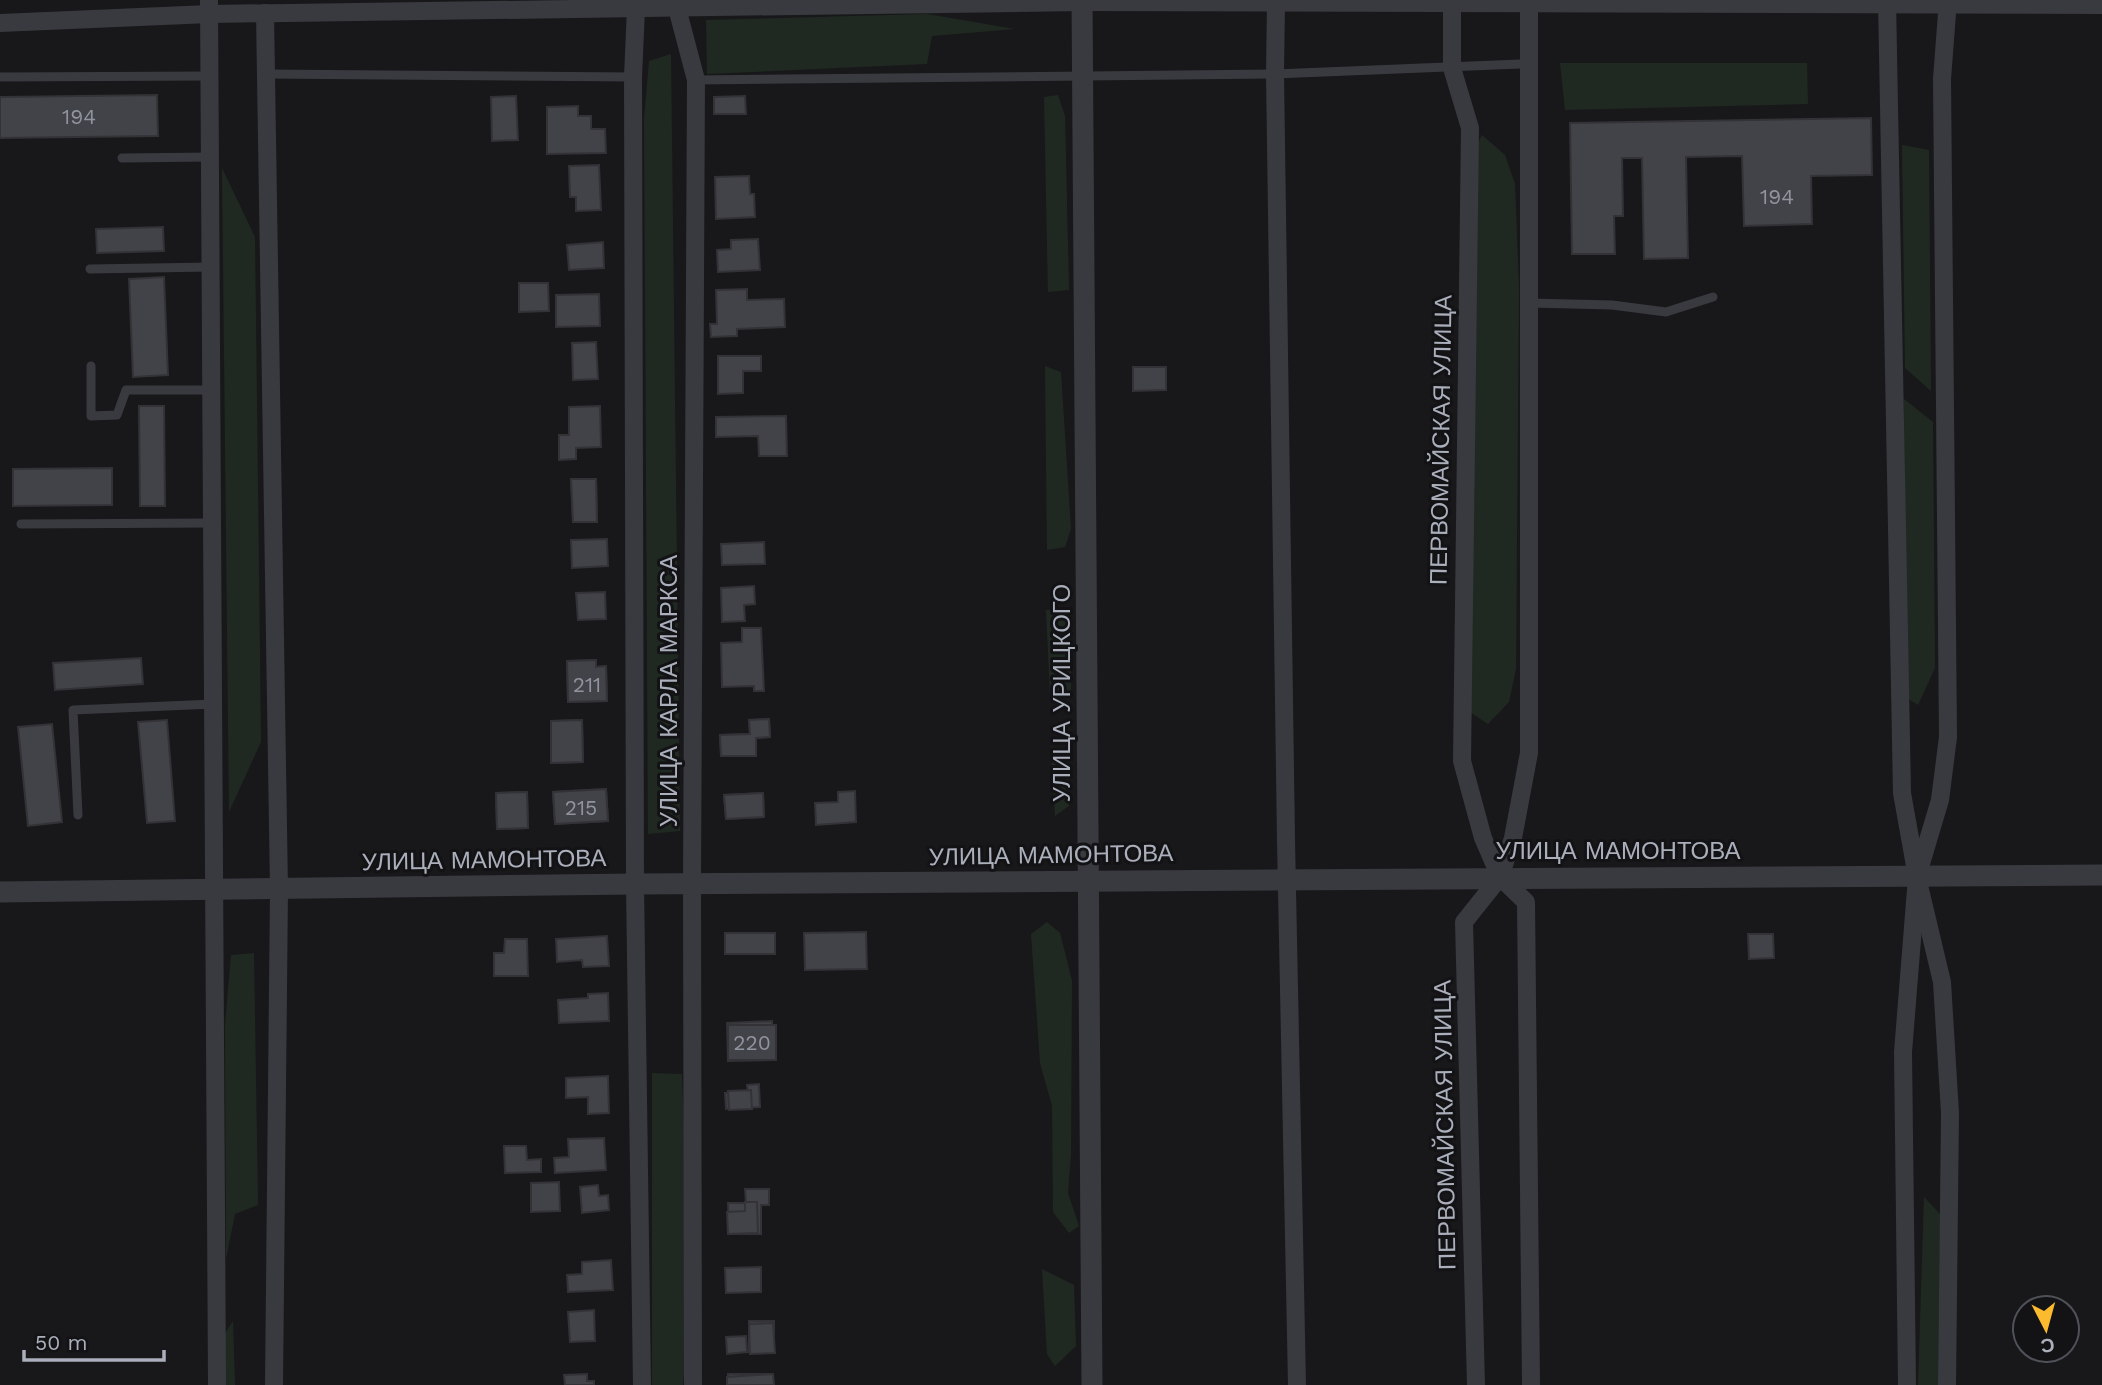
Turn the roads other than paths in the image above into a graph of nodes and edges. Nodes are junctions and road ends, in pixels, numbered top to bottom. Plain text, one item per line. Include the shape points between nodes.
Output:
1 (1082, 1) edge
2 (1276, 1) edge
3 (1452, 2) edge
4 (1529, 2) edge
5 (1887, 2) edge
6 (1948, 2) edge
7 (677, 4) edge
8 (456, 5) edge
9 (2102, 5) edge
10 (209, 7) edge
11 (636, 8) junction
12 (265, 13) junction
13 (0, 23) edge
14 (1520, 64) dead end
15 (1452, 68) junction
16 (265, 74) junction
17 (1275, 74) junction
18 (1083, 75) junction
19 (209, 76) junction
20 (0, 77) edge
21 (633, 77) junction
22 (695, 80) junction
23 (210, 157) junction
24 (122, 158) dead end
25 (211, 267) junction
26 (90, 269) dead end
27 (1713, 298) dead end
28 (1531, 303) junction
29 (90, 366) dead end
30 (212, 390) junction
31 (213, 523) junction
32 (21, 524) dead end
33 (214, 704) junction
34 (78, 816) dead end
35 (2102, 875) edge
36 (1500, 877) junction
37 (1917, 877) junction
38 (1287, 878) junction
39 (1090, 881) junction
40 (635, 884) junction
41 (692, 884) junction
42 (216, 889) junction
43 (279, 889) junction
44 (0, 892) edge
45 (217, 1385) edge
46 (274, 1385) edge
47 (642, 1385) edge
48 (693, 1385) edge
49 (1092, 1385) edge
50 (1297, 1385) edge
51 (1475, 1385) edge
52 (1531, 1385) edge
53 (1907, 1385) edge
54 (1947, 1385) edge

1 - 2 street
1 - 7 street
1 - 18 street, УЛИЦА УРИЦКОГО
2 - 3 street
2 - 17 street
3 - 4 street
3 - 15 street, ПЕРВОМАЙСКАЯ УЛИЦА
4 - 5 street
4 - 28 street, ПЕРВОМАЙСКАЯ УЛИЦА
5 - 6 street
5 - 37 street via 1902,793
6 - 9 street
6 - 37 street via 1942,79 1948,737 1940,800
7 - 11 street
7 - 22 street, УЛИЦА КАРЛА МАРКСА
8 - 11 street
8 - 12 street
10 - 12 street
10 - 13 street
10 - 19 street
11 - 21 street, УЛИЦА КАРЛА МАРКСА
12 - 16 street
14 - 15 lane
15 - 17 lane
15 - 36 street, ПЕРВОМАЙСКАЯ УЛИЦА via 1470,128 1462,761 1483,838
16 - 21 lane
16 - 43 street
17 - 18 lane
17 - 38 street
18 - 22 lane
18 - 39 street, УЛИЦА УРИЦКОГО
19 - 20 lane
19 - 23 street
21 - 40 street, УЛИЦА КАРЛА МАРКСА
22 - 41 street, УЛИЦА КАРЛА МАРКСА
23 - 24 lane
23 - 25 street
25 - 26 lane
25 - 30 street
27 - 28 lane via 1666,312
28 - 36 street, ПЕРВОМАЙСКАЯ УЛИЦА via 1529,753 1513,838
29 - 30 lane via 90,416 117,415 126,390
30 - 31 street
31 - 32 lane
31 - 33 street
33 - 34 lane via 73,710
33 - 42 street
35 - 37 street, УЛИЦА МАМОНТОВА
36 - 37 street, УЛИЦА МАМОНТОВА
36 - 38 street, УЛИЦА МАМОНТОВА
36 - 51 street, ПЕРВОМАЙСКАЯ УЛИЦА via 1464,922
36 - 52 street, ПЕРВОМАЙСКАЯ УЛИЦА via 1526,902
37 - 53 street via 1903,1052
37 - 54 street via 1942,982 1950,1113
38 - 39 street, УЛИЦА МАМОНТОВА
38 - 50 street
39 - 41 street, УЛИЦА МАМОНТОВА
39 - 49 street, УЛИЦА УРИЦКОГО
40 - 41 street, УЛИЦА МАМОНТОВА
40 - 43 street, УЛИЦА МАМОНТОВА
40 - 47 street, УЛИЦА КАРЛА МАРКСА
41 - 48 street, УЛИЦА КАРЛА МАРКСА
42 - 43 street, УЛИЦА МАМОНТОВА
42 - 44 street, УЛИЦА МАМОНТОВА
42 - 45 street
43 - 46 street

